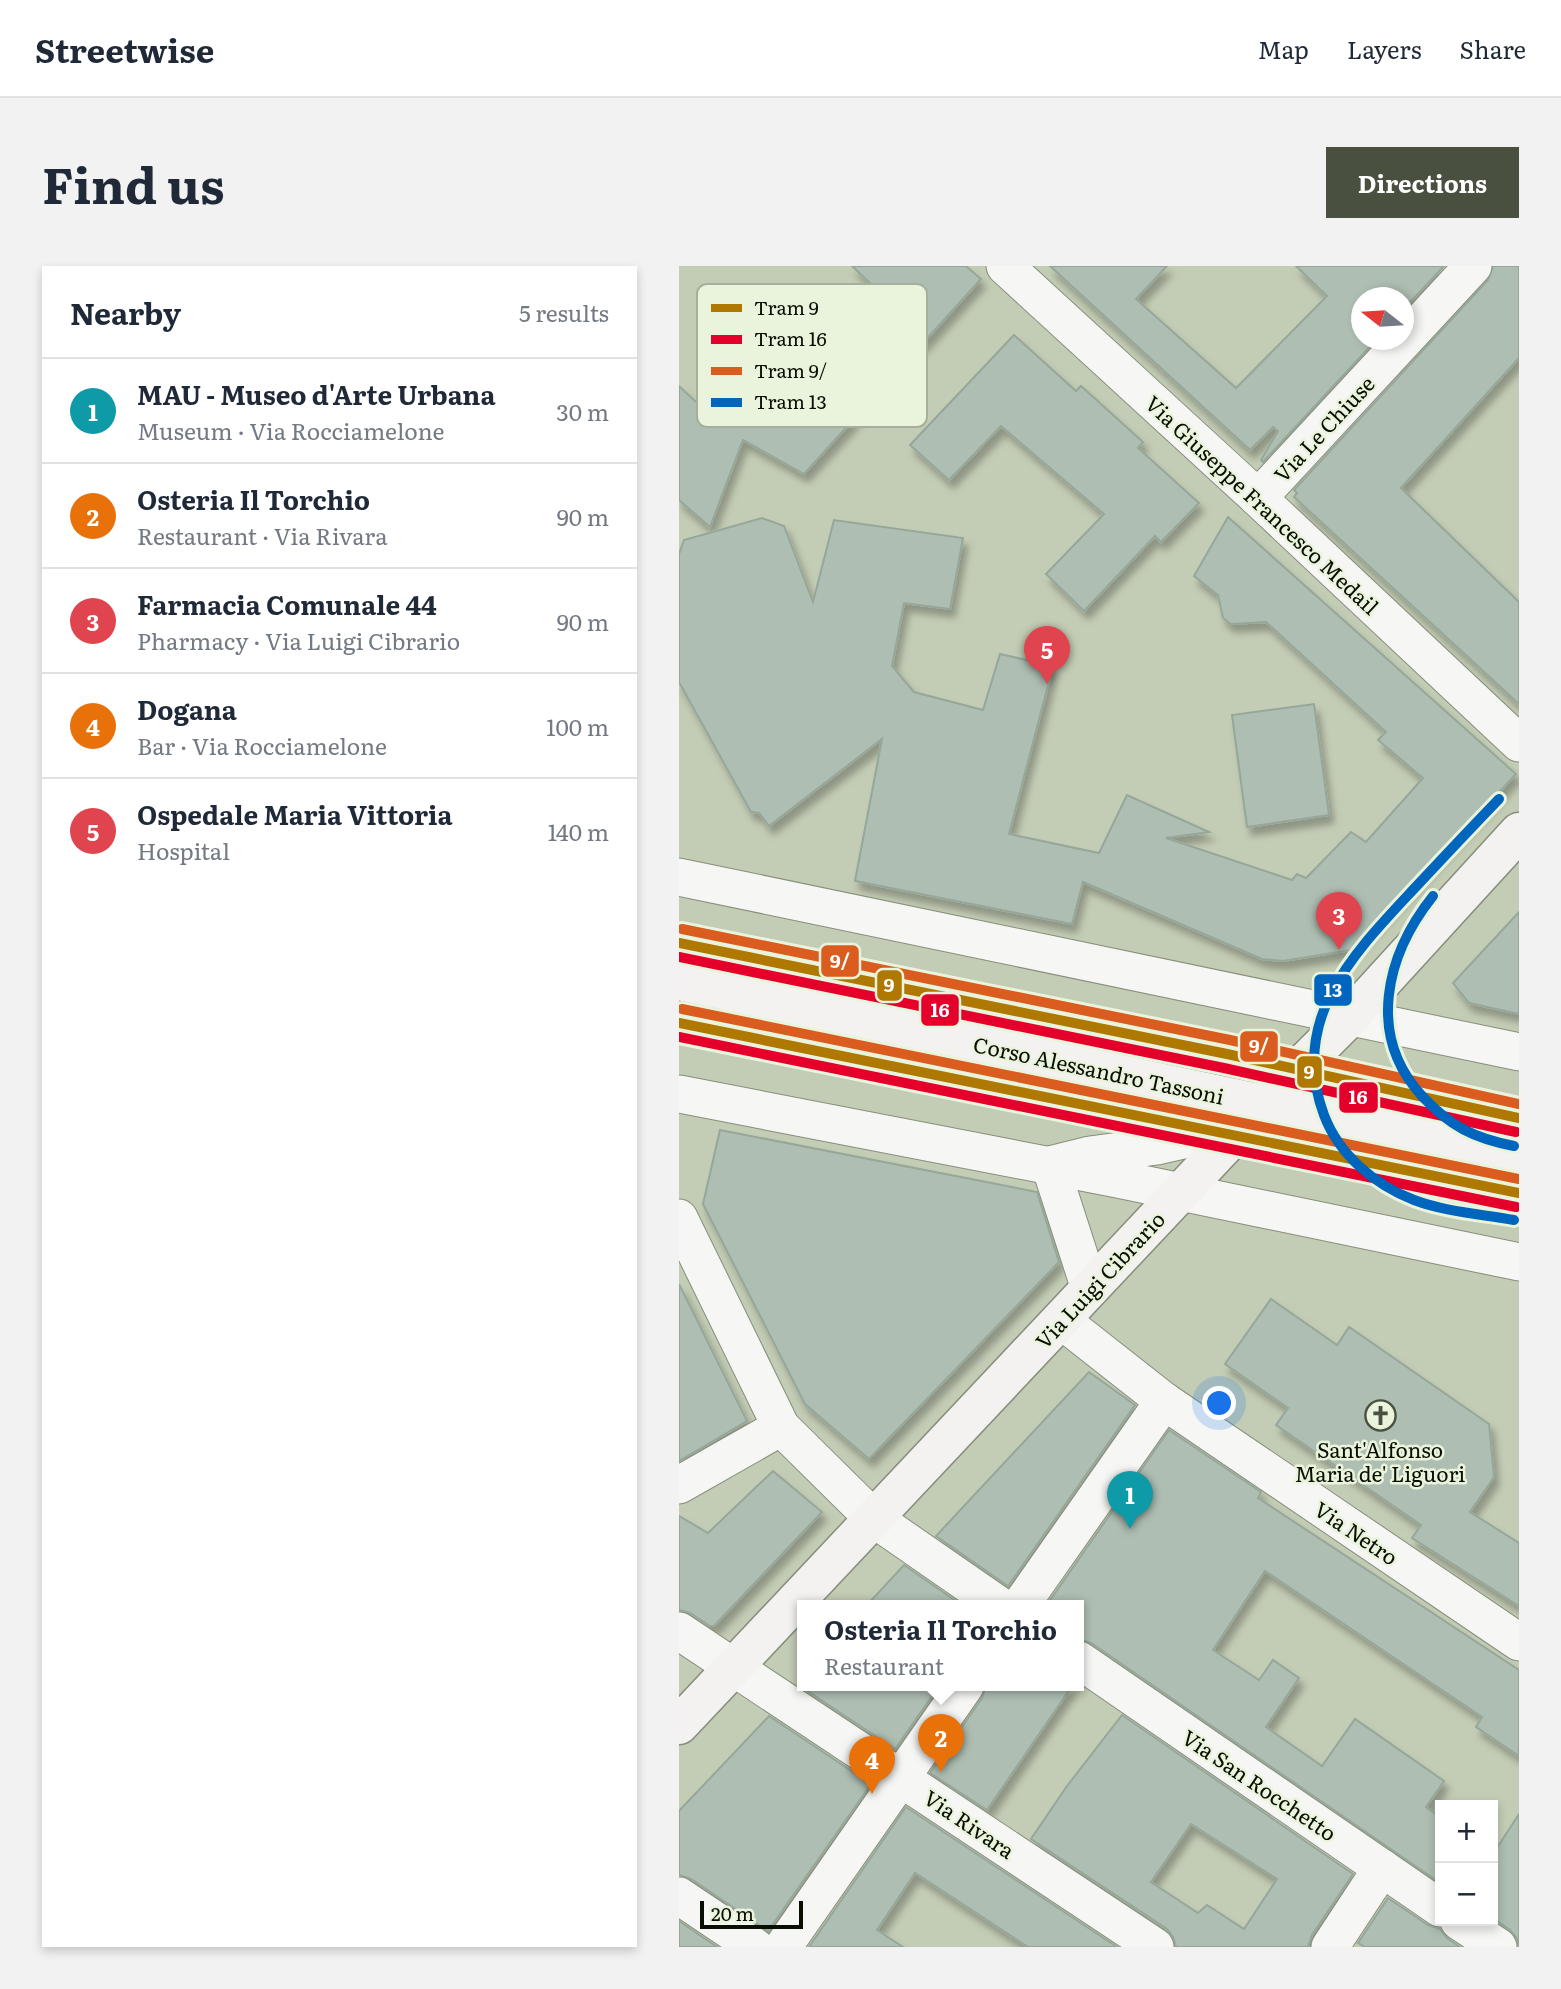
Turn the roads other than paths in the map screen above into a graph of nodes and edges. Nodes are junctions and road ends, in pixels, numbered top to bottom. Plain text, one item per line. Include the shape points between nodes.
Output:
1 (1473, 266) edge
2 (1012, 268) edge
3 (1258, 498) junction
4 (1519, 743) edge
5 (1519, 832) edge
6 (679, 877) edge
7 (679, 981) edge
8 (1350, 1017) junction
9 (1519, 1052) edge
10 (679, 1094) edge
11 (1265, 1103) junction
12 (1519, 1157) edge
13 (1050, 1165) junction
14 (1181, 1191) junction
15 (679, 1218) edge
16 (1519, 1262) edge
17 (1090, 1289) junction
18 (1061, 1320) junction
19 (1164, 1401) junction
20 (781, 1427) junction
21 (679, 1485) edge
22 (873, 1518) junction
23 (797, 1600) edge
24 (797, 1600) edge
25 (991, 1600) edge
26 (1024, 1600) edge
27 (679, 1631) edge
28 (1519, 1642) edge
29 (1084, 1663) edge
30 (734, 1668) junction
31 (962, 1691) edge
32 (679, 1725) edge
33 (903, 1778) junction
34 (1383, 1868) junction
35 (679, 1896) edge
36 (1435, 1904) edge
37 (1466, 1926) edge
38 (755, 1947) edge
39 (782, 1947) edge
40 (1155, 1947) edge
41 (1330, 1947) edge
42 (1498, 1947) edge

1 - 3 street, Via Le Chiuse
2 - 3 street, Via Giuseppe Francesco Medail
3 - 4 street, Via Giuseppe Francesco Medail
5 - 8 street, Via Luigi Cibrario
6 - 8 street
7 - 11 street, Corso Alessandro Tassoni
8 - 9 street
8 - 11 street, Via Luigi Cibrario
10 - 13 street
11 - 12 street, Corso Alessandro Tassoni
11 - 13 street, Corso Alessandro Tassoni via 1205,1135
11 - 14 street, Via Luigi Cibrario
13 - 14 street
13 - 17 street
14 - 16 street
14 - 17 street, Via Luigi Cibrario
15 - 20 street
17 - 18 street, Via Luigi Cibrario
18 - 19 street, Via Netro
18 - 22 street, Via Luigi Cibrario
19 - 26 street
19 - 28 street, Via Netro
20 - 21 street
20 - 22 street
22 - 23 street, Via Luigi Cibrario
22 - 25 street
24 - 30 street, Via Luigi Cibrario
27 - 30 street, Via Rivara
29 - 34 street, Via San Rocchetto
30 - 32 street, Via Luigi Cibrario
30 - 33 street, Via Rivara
31 - 33 street
33 - 39 street
33 - 40 street, Via Rivara
34 - 36 street, Via San Rocchetto
34 - 41 street
35 - 38 street
37 - 42 street

